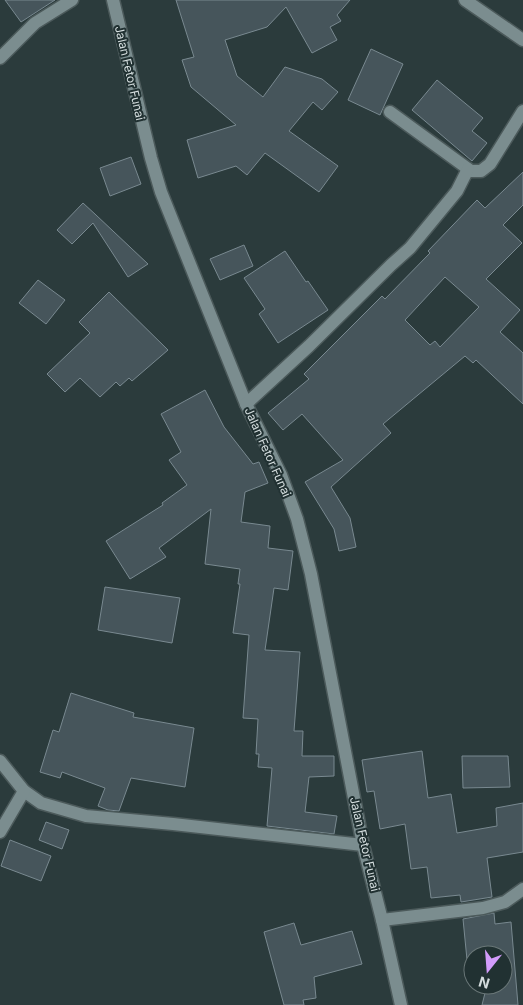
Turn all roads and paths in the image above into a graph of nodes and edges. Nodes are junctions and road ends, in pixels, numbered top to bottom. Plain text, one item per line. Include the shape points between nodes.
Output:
1 (72, 0) edge
2 (113, 0) edge
3 (465, 0) edge
4 (523, 40) edge
5 (0, 58) edge
6 (523, 111) edge
7 (390, 112) dead end
8 (468, 169) junction
9 (246, 404) junction
10 (0, 761) edge
11 (24, 792) junction
12 (0, 832) edge
13 (363, 845) junction
14 (523, 889) edge
15 (382, 920) junction
16 (401, 1005) edge

1 - 5 street via 35,23
2 - 9 street, Jalan Fetor Funai via 161,192
3 - 4 street
6 - 8 street via 490,164 481,171
7 - 8 street
8 - 9 street via 457,191 410,248
9 - 13 street, Jalan Fetor Funai via 281,475 297,520 311,574
10 - 11 street
11 - 12 street
11 - 13 street via 41,803 86,816
13 - 15 street, Jalan Fetor Funai
14 - 15 street via 505,902 482,908
15 - 16 street, Jalan Fetor Funai

